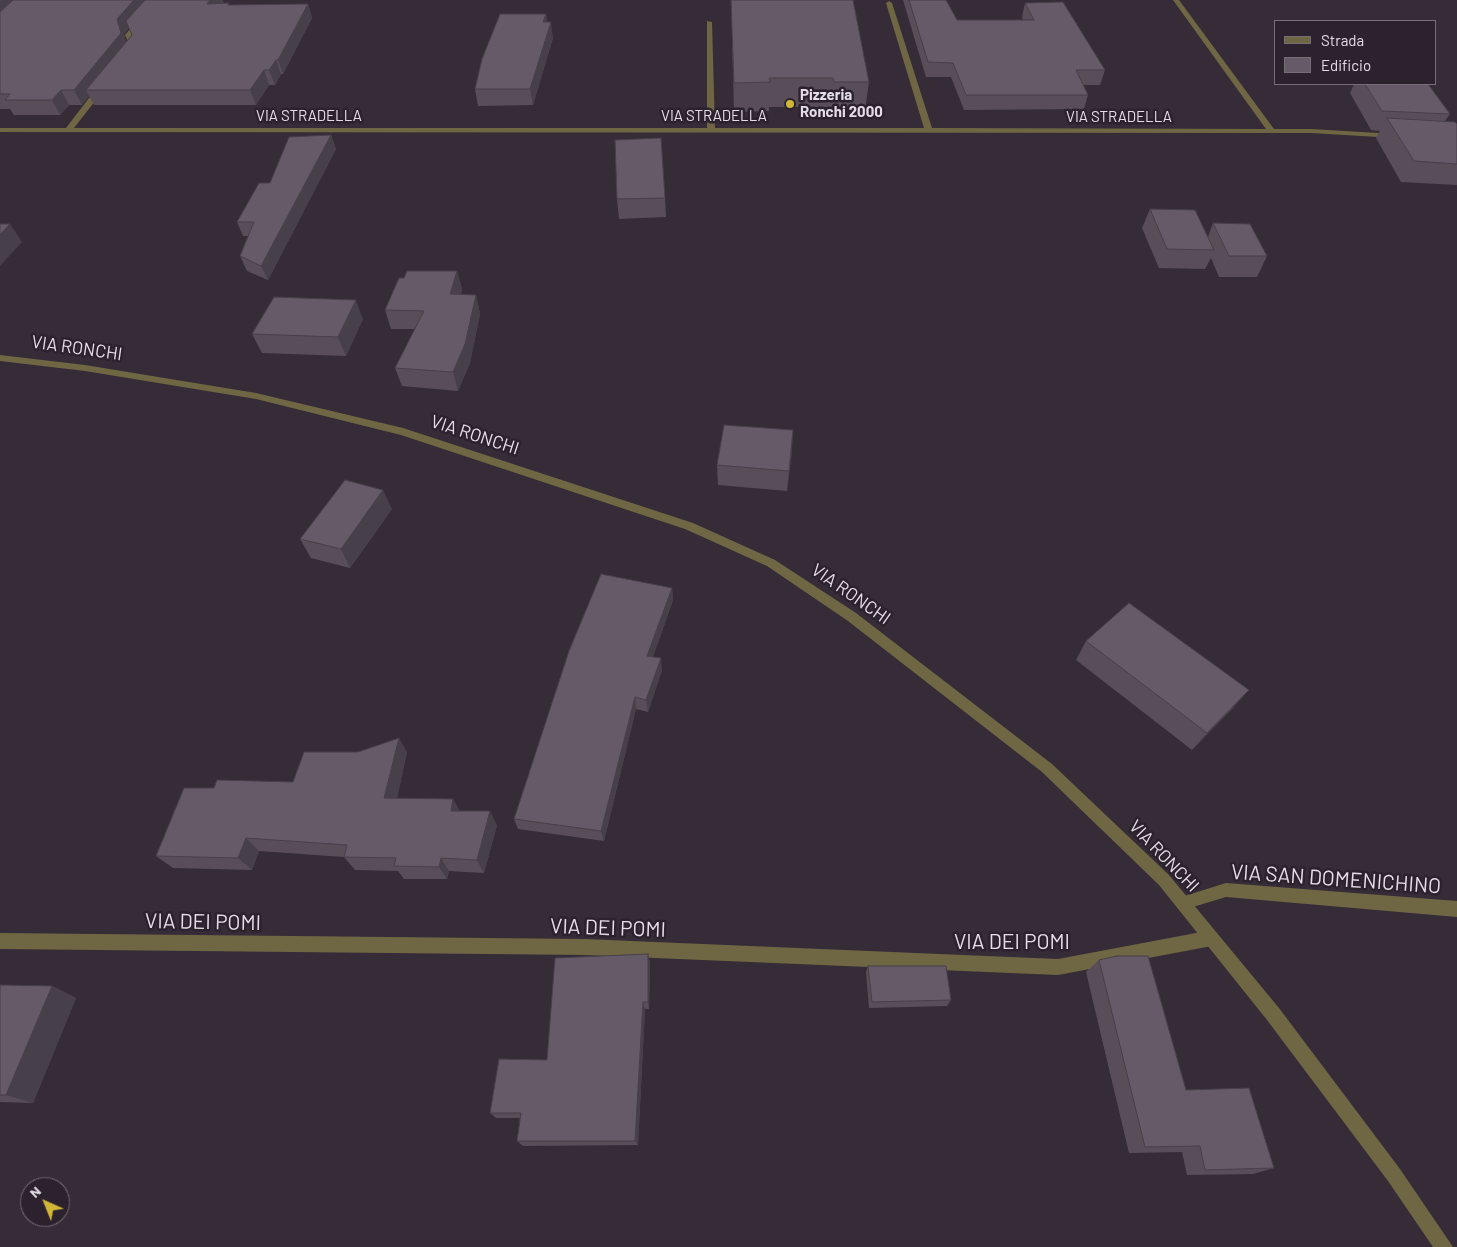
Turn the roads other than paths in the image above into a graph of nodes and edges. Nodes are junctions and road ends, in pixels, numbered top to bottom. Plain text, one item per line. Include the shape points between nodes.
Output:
1 (159, 0) edge
2 (1176, 0) edge
3 (889, 3) dead end
4 (709, 22) dead end
5 (128, 56) edge
6 (110, 78) edge
7 (0, 130) edge
8 (68, 130) junction
9 (711, 130) junction
10 (929, 130) junction
11 (1272, 131) junction
12 (1408, 136) edge
13 (0, 358) edge
14 (1183, 903) junction
15 (1457, 909) edge
16 (1212, 938) junction
17 (0, 941) edge
18 (1444, 1247) edge

1 - 5 street via 128,35 134,48
2 - 11 street
3 - 10 street
4 - 9 street
6 - 8 street
7 - 8 street, VIA STRADELLA
8 - 9 street, VIA STRADELLA
9 - 10 street, VIA STRADELLA
10 - 11 street, VIA STRADELLA
11 - 12 street, VIA STRADELLA
13 - 14 street, VIA RONCHI via 85,368 256,396 403,432 689,526 763,560 852,617 1047,768 1164,880
14 - 15 street, VIA SAN DOMENICHINO via 1226,890
14 - 16 street, VIA RONCHI
16 - 17 street, VIA DEI POMI via 1058,967 584,947
16 - 18 street, VIA RONCHI via 1394,1175

